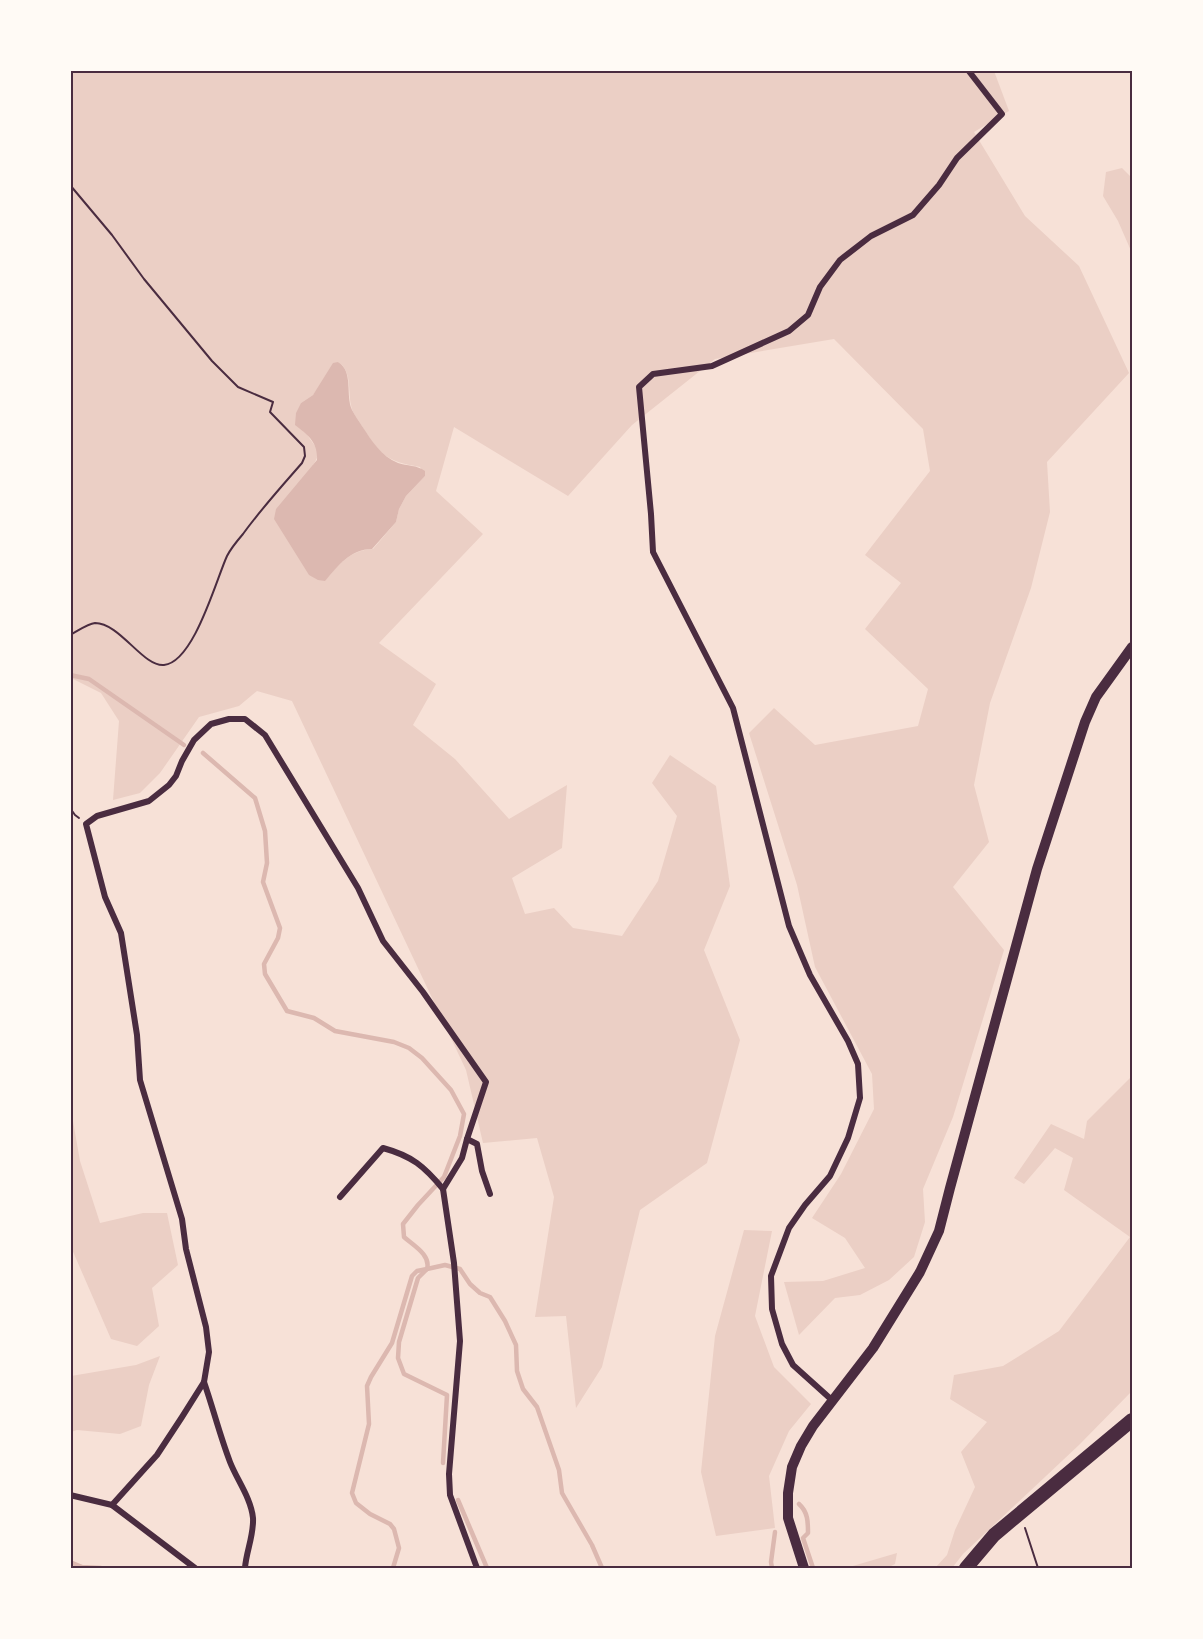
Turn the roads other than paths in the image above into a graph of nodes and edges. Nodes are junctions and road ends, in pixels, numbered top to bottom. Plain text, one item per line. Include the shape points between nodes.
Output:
1 (968, 70) edge
2 (1132, 648) edge
3 (467, 1138) junction
4 (440, 1184) junction
5 (490, 1194) dead end
6 (340, 1197) dead end
7 (204, 1382) junction
8 (833, 1401) junction
9 (1132, 1420) edge
10 (70, 1495) edge
11 (112, 1505) junction
12 (195, 1569) edge
13 (244, 1569) edge
14 (477, 1569) edge
15 (804, 1569) edge
16 (966, 1569) edge

1 - 8 street via 1002,114 957,158 913,215 871,236 840,260 820,287 808,315 789,331 712,366 653,374 639,387 653,552 732,708 789,926 858,1065 860,1098 848,1138 830,1176 789,1228 771,1276 772,1309 792,1365
2 - 8 street via 1096,697 1082,733 1037,869 939,1231 920,1272 873,1348
3 - 4 street via 462,1158
3 - 5 street via 477,1144
3 - 7 street via 486,1082 382,941 358,888 265,735 245,719 211,724 194,740 176,776 156,796 97,816 86,824 105,897 121,933 140,1080 182,1219 206,1327 209,1352
4 - 6 street via 403,1154 382,1148
4 - 14 street via 454,1263 460,1341 450,1495
7 - 11 street via 157,1455
7 - 13 street via 230,1462 251,1506 252,1531
8 - 15 street via 813,1426 792,1467 788,1518
9 - 16 main road via 994,1535
10 - 11 street
11 - 12 street

